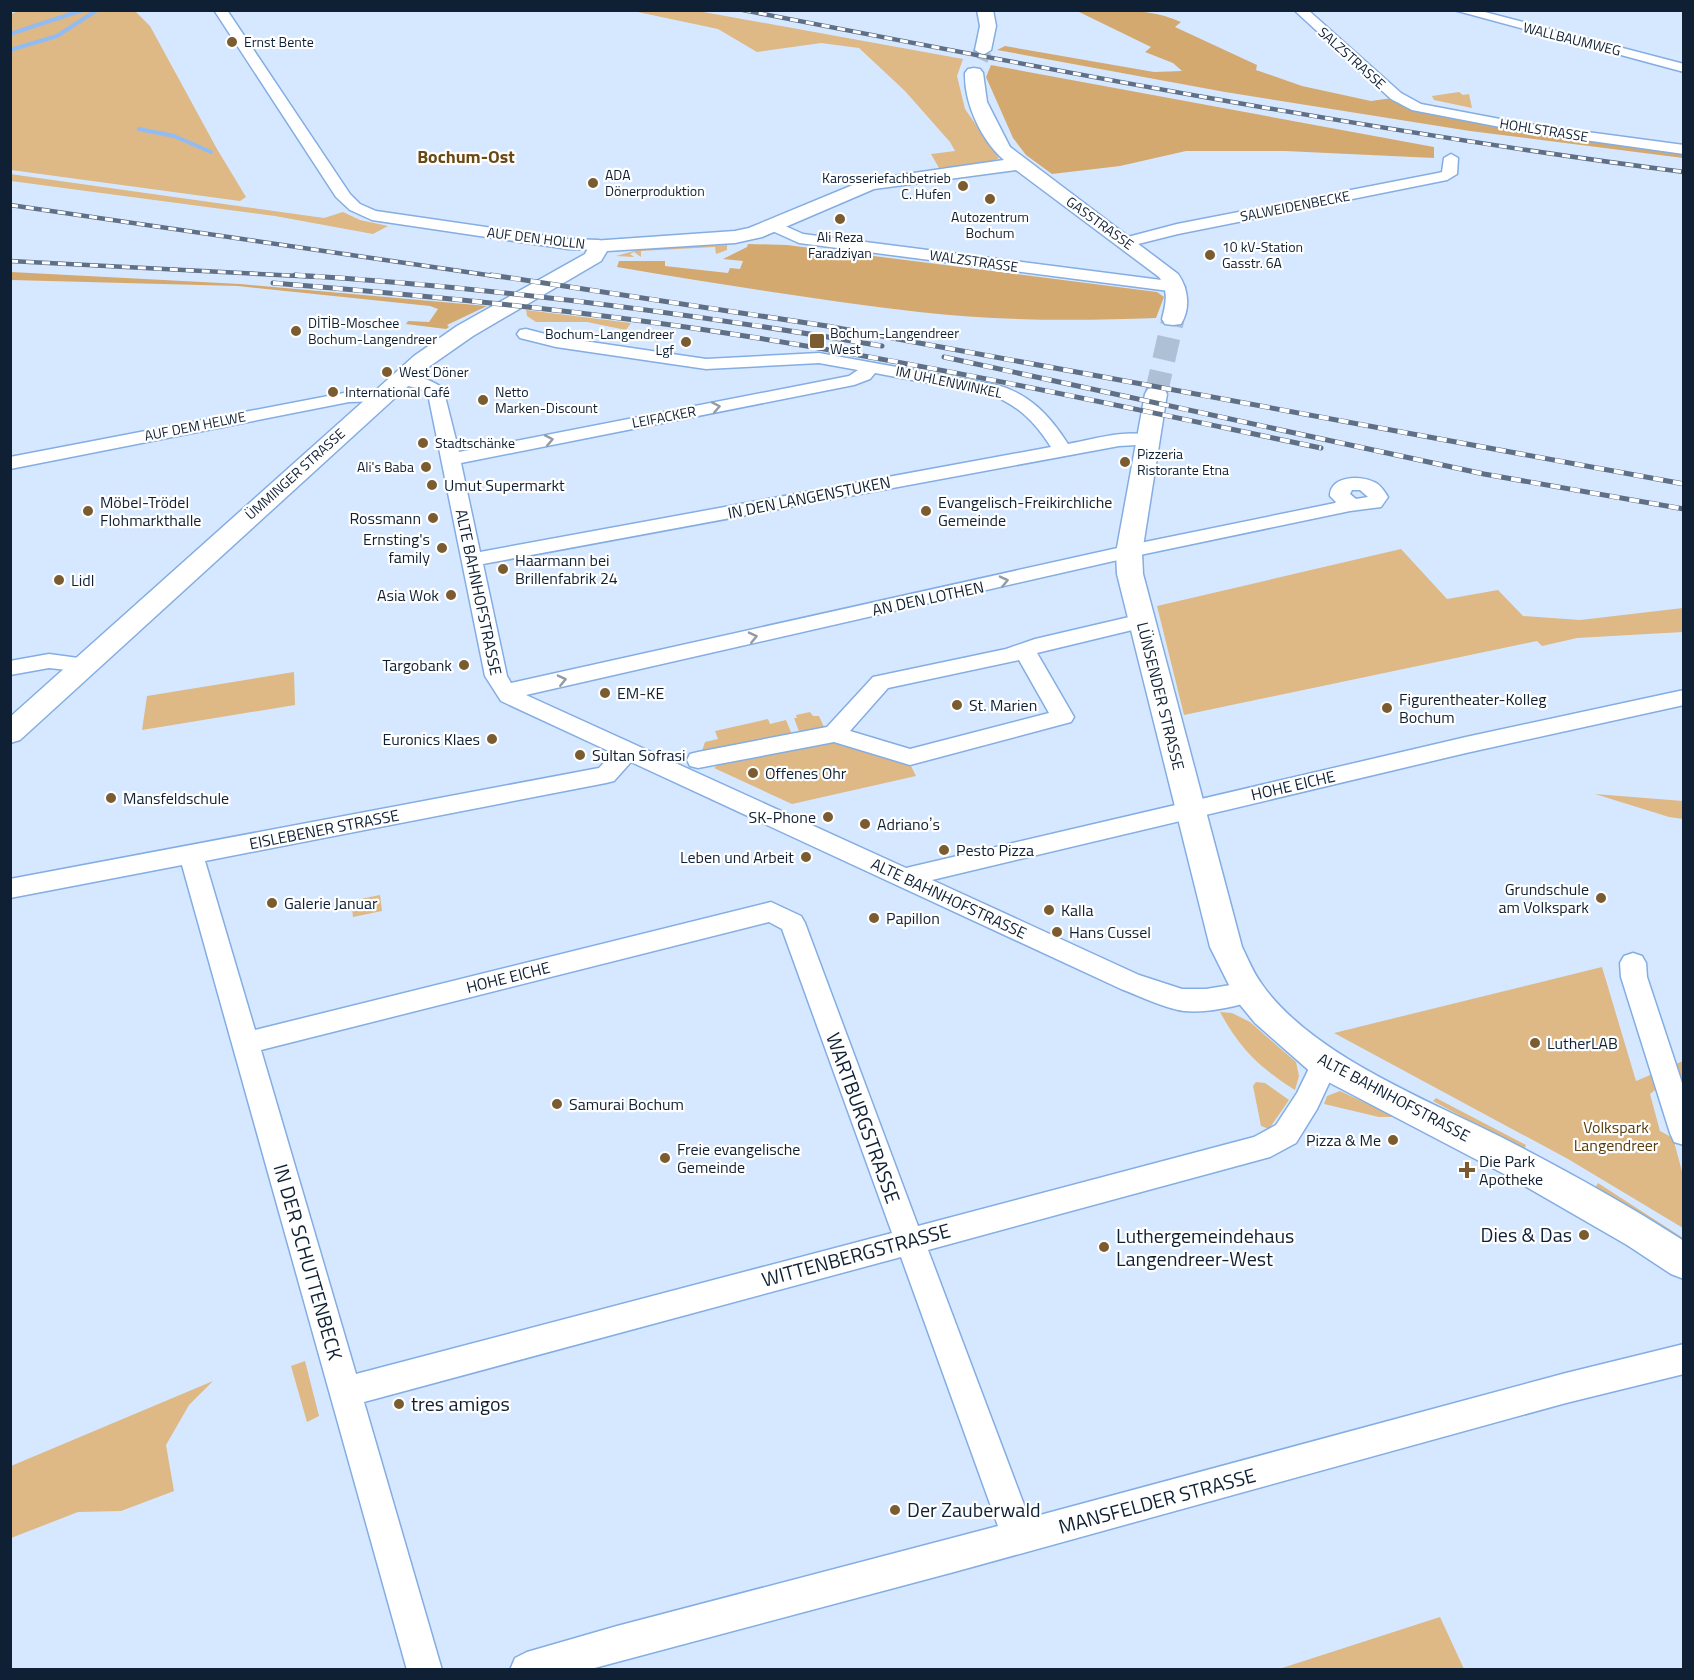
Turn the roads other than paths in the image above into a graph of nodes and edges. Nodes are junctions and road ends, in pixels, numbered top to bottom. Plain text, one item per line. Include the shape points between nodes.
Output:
1 (220, 10) edge
2 (985, 10) edge
3 (1300, 10) edge
4 (1460, 10) edge
5 (1683, 68) edge
6 (1406, 103) joint
7 (1683, 150) edge
8 (1009, 154) junction
9 (1451, 158) dead end
10 (774, 226) junction
11 (1126, 242) junction
12 (599, 245) junction
13 (1177, 286) junction
14 (1173, 320) tunnel mouth
15 (526, 334) dead end
16 (872, 366) junction
17 (400, 380) junction
18 (1156, 393) tunnel mouth
19 (380, 397) junction
20 (1147, 440) junction
21 (1062, 450) junction
22 (451, 459) junction
23 (10, 464) edge
24 (1350, 503) dead end
25 (1128, 553) junction
26 (472, 561) junction
27 (1142, 621) junction
28 (1024, 650) junction
29 (85, 665) junction
30 (10, 668) edge
31 (505, 692) junction
32 (1683, 698) edge
33 (10, 733) edge
34 (834, 734) junction
35 (628, 751) junction
36 (698, 760) dead end
37 (1190, 810) junction
38 (191, 854) junction
39 (903, 878) junction
40 (10, 889) edge
41 (771, 912) joint
42 (1633, 963) dead end
43 (1249, 992) junction
44 (245, 1043) junction
45 (1325, 1064) junction
46 (1683, 1132) edge
47 (908, 1241) junction
48 (1683, 1262) edge
49 (1683, 1359) edge
50 (345, 1392) junction
51 (1019, 1537) junction
52 (425, 1670) edge
53 (526, 1670) edge

1 - 12 street, AUF DEN HOLLN via 344,197 355,207 372,215
2 - 8 street via 988,26 974,94 981,112
3 - 6 street, SALZSTRASSE
4 - 5 street, WALLBAUMWEG
6 - 7 street, HOHLSTRASSE via 1521,127
8 - 10 street, AUF DEN HOLLN via 858,188
8 - 11 street, GASSTRASSE
9 - 11 street, SALWEIDENBECKE via 1449,174 1443,177
10 - 12 street, AUF DEN HOLLN via 735,237
10 - 13 street, WALZSTRASSE via 799,238
11 - 13 street, GASSTRASSE via 1167,273
12 - 17 street, ÜMMINGER STRASSE via 594,257 460,334
13 - 14 street
15 - 16 street, IM UHLENWINKEL via 706,364 803,358
16 - 21 street, IM UHLENWINKEL via 1008,394 1038,413
22 -> 16 street, LEIFACKER via 854,380
17 - 19 street, ÜMMINGER STRASSE
17 - 22 street, ALTE BAHNHOFSTRASSE via 427,385 437,392
18 - 20 street, LÜNSENDER STRASSE
19 - 23 street, AUF DEM HELWE via 349,397
19 - 29 street, ÜMMINGER STRASSE
20 - 21 street, IN DEN LANGENSTUKEN via 1119,440
20 - 25 street, LÜNSENDER STRASSE
21 - 26 street, IN DEN LANGENSTUKEN
22 - 26 street, ALTE BAHNHOFSTRASSE
24 - 25 street, AN DEN LOTHEN
25 - 27 street, LÜNSENDER STRASSE
31 -> 25 street, AN DEN LOTHEN
26 - 31 street, ALTE BAHNHOFSTRASSE via 496,676
27 - 28 street
27 - 37 street, LÜNSENDER STRASSE
28 - 34 street via 881,682
28 - 34 street via 1063,717 910,757
29 - 30 street via 49,661
29 - 33 street, ÜMMINGER STRASSE
31 - 35 street, ALTE BAHNHOFSTRASSE
32 - 37 street, HOHE EICHE
34 - 36 street
35 - 38 street, EISLEBENER STRASSE via 606,775
35 - 39 street, ALTE BAHNHOFSTRASSE
37 - 39 street, HOHE EICHE
37 - 43 street, LÜNSENDER STRASSE via 1226,947
38 - 40 street, EISLEBENER STRASSE
38 - 44 street, IN DER SCHUTTENBECK
39 - 43 street, ALTE BAHNHOFSTRASSE via 1130,982 1182,1000
41 - 44 street, HOHE EICHE
41 - 47 street, WARTBURGSTRASSE via 792,923
42 - 46 street via 1634,977
43 - 45 street, ALTE BAHNHOFSTRASSE via 1274,1021
44 - 50 street, IN DER SCHUTTENBECK
45 - 47 street, WITTENBERGSTRASSE via 1297,1118 1286,1134 1272,1143
45 - 48 street, ALTE BAHNHOFSTRASSE via 1517,1163
47 - 50 street, WITTENBERGSTRASSE
47 - 51 street, WARTBURGSTRASSE
49 - 51 street, MANSFELDER STRASSE
50 - 52 street, IN DER SCHUTTENBECK
51 - 53 street, MANSFELDER STRASSE

